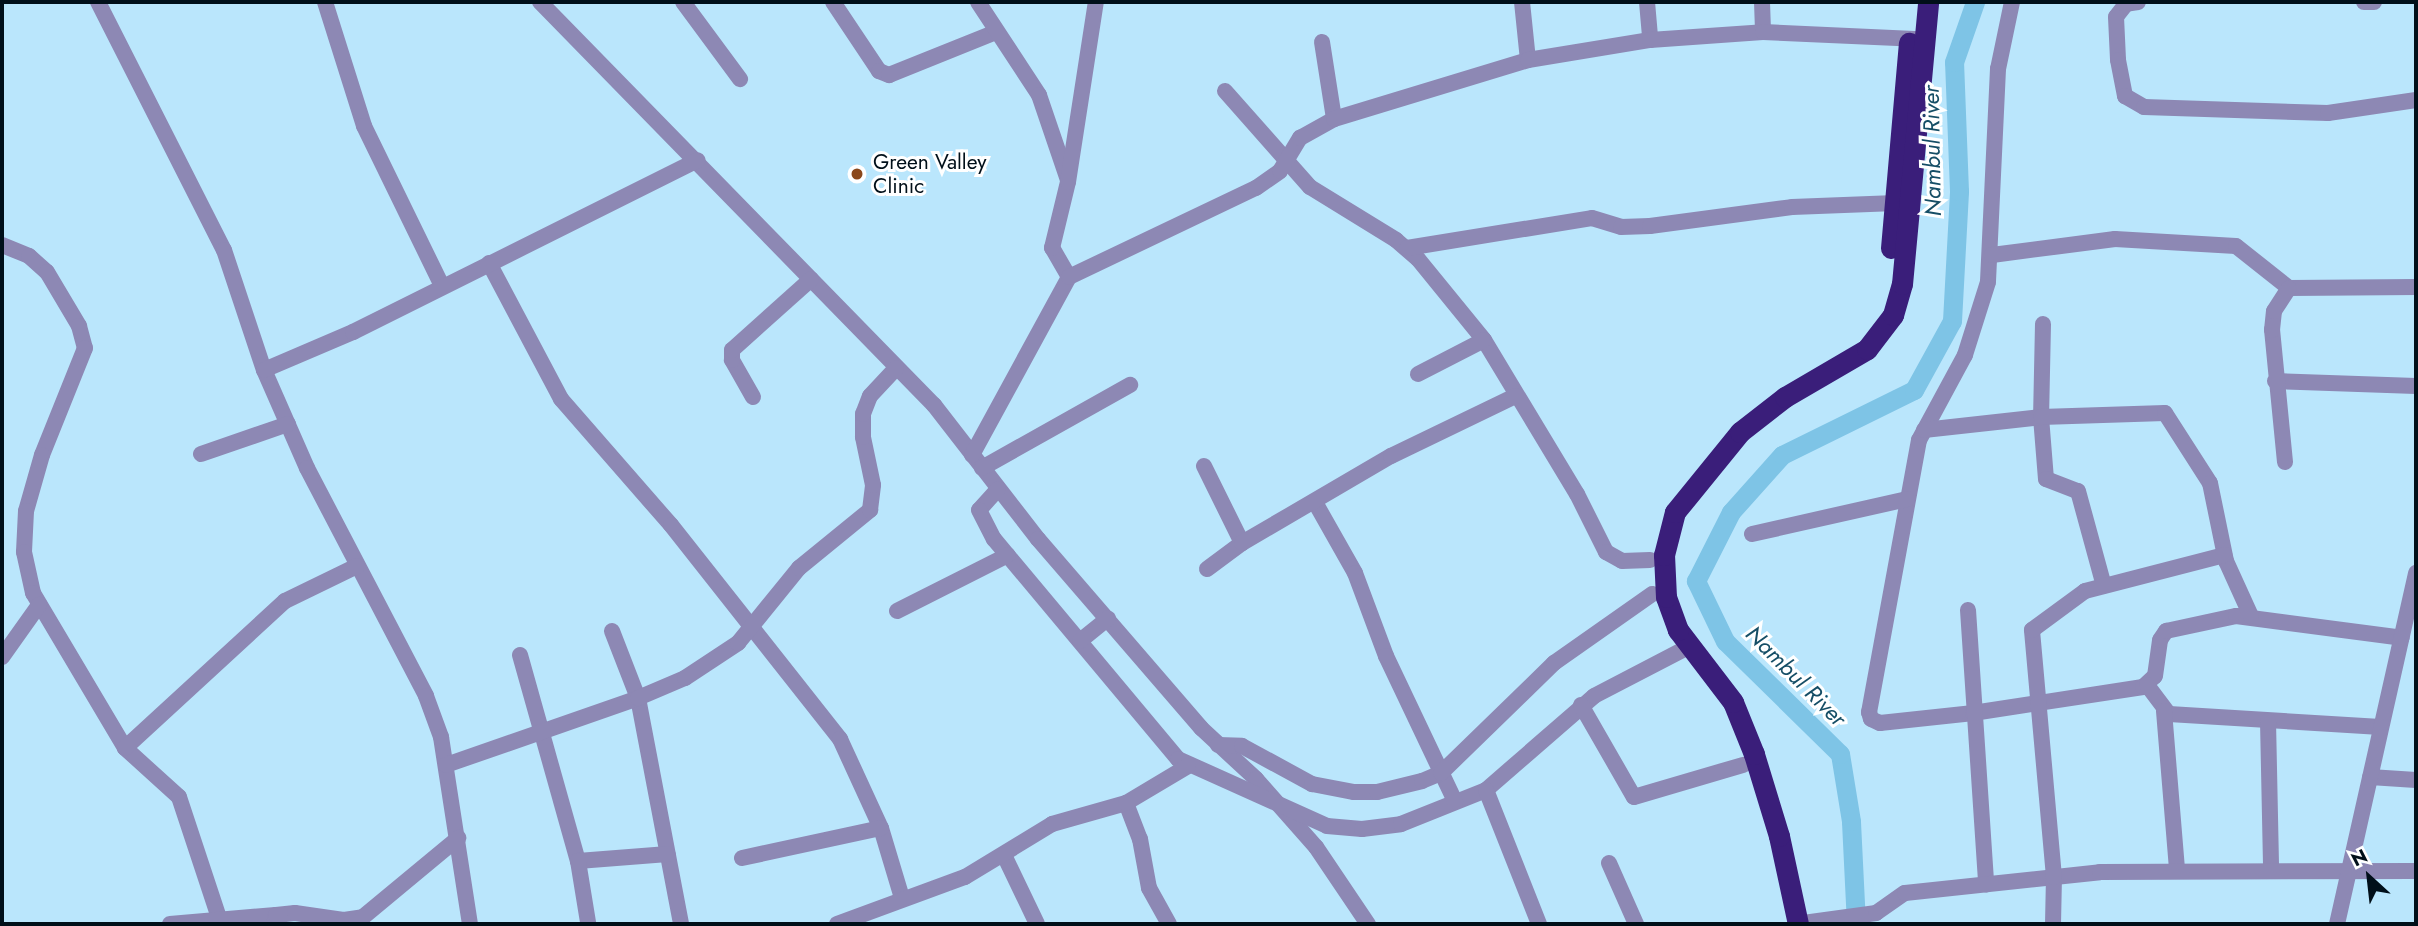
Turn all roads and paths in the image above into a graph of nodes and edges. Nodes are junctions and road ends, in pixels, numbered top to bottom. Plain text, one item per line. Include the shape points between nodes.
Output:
1 (98, 2) edge
2 (325, 2) edge
3 (540, 2) edge
4 (683, 2) edge
5 (833, 2) edge
6 (978, 2) edge
7 (1096, 2) edge
8 (1522, 2) edge
9 (1647, 2) edge
10 (1762, 2) edge
11 (1915, 2) edge
12 (1928, 2) edge
13 (2012, 2) edge
14 (2138, 2) edge
15 (2364, 2) edge
16 (2374, 2) edge
17 (996, 32) junction
18 (1763, 32) junction
19 (1916, 39) junction
20 (1650, 40) junction
21 (1322, 43) dead end
22 (1528, 60) junction
23 (740, 79) dead end
24 (1225, 91) dead end
25 (2416, 100) edge
26 (1334, 119) junction
27 (698, 160) junction
28 (1287, 162) junction
29 (1068, 182) junction
30 (1896, 203) junction
31 (2, 245) edge
32 (1407, 248) junction
33 (1992, 255) junction
34 (489, 262) junction
35 (1069, 277) junction
36 (811, 279) junction
37 (442, 286) junction
38 (2416, 287) edge
39 (2288, 288) junction
40 (2043, 324) dead end
41 (1484, 340) junction
42 (896, 368) junction
43 (264, 370) junction
44 (1418, 374) dead end
45 (2275, 381) junction
46 (1130, 385) dead end
47 (2416, 386) edge
48 (1515, 396) junction
49 (753, 397) dead end
50 (2040, 416) junction
51 (288, 424) junction
52 (1924, 430) junction
53 (201, 454) dead end
54 (977, 462) junction
55 (2285, 463) dead end
56 (1204, 466) dead end
57 (992, 495) junction
58 (1907, 499) junction
59 (1316, 504) junction
60 (1752, 534) dead end
61 (1242, 543) junction
62 (1008, 555) junction
63 (2224, 555) junction
64 (1650, 560) junction
65 (356, 566) junction
66 (1206, 569) dead end
67 (2416, 573) edge
68 (2104, 586) junction
69 (1652, 594) junction
70 (39, 605) junction
71 (1968, 610) dead end
72 (897, 611) dead end
73 (2250, 617) junction
74 (754, 629) junction
75 (1095, 629) junction
76 (612, 631) dead end
77 (2402, 638) junction
78 (1683, 650) junction
79 (520, 655) dead end
80 (2, 657) edge
81 (2147, 685) junction
82 (638, 698) junction
83 (1581, 705) junction
84 (2038, 705) junction
85 (2164, 711) junction
86 (1973, 713) junction
87 (2268, 721) junction
88 (2381, 727) junction
89 (544, 730) junction
90 (1218, 745) junction
91 (125, 748) junction
92 (446, 765) junction
93 (1743, 765) junction
94 (1188, 766) junction
95 (1441, 773) junction
96 (2370, 777) junction
97 (2416, 780) edge
98 (1486, 790) junction
99 (1455, 801) junction
100 (1126, 803) junction
101 (1283, 808) junction
102 (881, 828) junction
103 (458, 838) junction
104 (668, 854) junction
105 (1004, 855) junction
106 (742, 858) dead end
107 (578, 861) junction
108 (1609, 863) dead end
109 (2350, 867) junction
110 (2271, 869) junction
111 (2178, 870) junction
112 (2416, 870) edge
113 (2053, 877) junction
114 (1986, 884) junction
115 (902, 898) junction
116 (1883, 914) edge
117 (219, 918) junction
118 (275, 919) edge
119 (588, 922) dead end
120 (170, 924) edge
121 (470, 924) edge
122 (681, 924) edge
123 (837, 924) edge
124 (1037, 924) edge
125 (1169, 924) edge
126 (1368, 924) edge
127 (1539, 924) edge
128 (1636, 924) edge
129 (1794, 924) edge
130 (2053, 924) edge
131 (2337, 924) edge

1 - 43 street via 224,250
2 - 37 street via 364,126
3 - 27 street
4 - 23 street
5 - 17 street via 879,71 889,75
6 - 17 street
7 - 29 street
8 - 22 street
9 - 20 street
10 - 18 street
11 - 19 highway
12 - 19 highway
13 - 33 street via 1998,69
14 - 25 street via 2126,4 2116,18 2118,60 2125,96 2144,107 2328,113
15 - 16 street
17 - 29 street via 1043,104
18 - 19 street
18 - 20 street
19 - 30 highway
19 - 78 highway via 1912,188 1902,284 1892,315 1867,349 1785,397 1740,432 1675,512 1664,555 1664,576
20 - 22 street
21 - 26 street
22 - 26 street
24 - 28 street
26 - 28 street via 1300,138
27 - 34 street via 597,214
27 - 36 street
28 - 32 street via 1310,187
28 - 35 street via 1256,188
29 - 35 street via 1052,248
30 - 32 street via 1792,207 1650,226 1621,226 1592,218
30 - 64 highway via 1889,273 1877,317 1847,348 1760,398 1722,431 1664,506
31 - 70 street via 29,257 47,272 79,326 85,348 42,455 26,511 24,552
32 - 41 street
33 - 39 street via 2115,239 2236,246
33 - 52 street via 1982,307 1965,355
34 - 37 street
34 - 74 street via 561,399
35 - 54 street
36 - 42 street
36 - 49 street via 732,350 732,360
37 - 43 street via 353,332
38 - 39 street
39 - 45 street via 2272,317
40 - 50 street
41 - 44 street
41 - 48 street
42 - 54 street via 934,405
42 - 74 street via 870,396 863,414 873,485 870,510 799,568
43 - 51 street
45 - 47 street
45 - 55 street
46 - 54 street
48 - 59 street via 1391,456
48 - 64 street via 1577,494 1606,552 1622,561
50 - 52 street
50 - 63 street via 2165,413 2210,483
50 - 68 street via 2046,479 2078,491
51 - 53 street
51 - 65 street
52 - 58 street
54 - 57 street
56 - 61 street
57 - 62 street via 981,520
57 - 75 street
58 - 60 street
58 - 86 street via 1870,716 1880,723
59 - 61 street
59 - 95 street via 1354,573 1386,656
61 - 66 street
62 - 72 street
62 - 75 street
63 - 68 street
63 - 73 street
64 - 69 highway
65 - 91 street via 285,601
65 - 92 street via 426,696
67 - 77 street
68 - 84 street via 2074,596 2032,630
69 - 78 highway
69 - 95 street via 1554,663
70 - 80 street
70 - 91 street
71 - 86 street
73 - 77 street
73 - 81 street via 2166,631 2160,640 2155,676
74 - 82 street via 712,662
74 - 102 street via 840,739
75 - 90 street
75 - 94 street
76 - 82 street
77 - 88 street
78 - 83 street
78 - 93 highway via 1717,704
78 - 129 highway via 1725,691 1741,720 1779,836
79 - 89 street
81 - 84 street
81 - 85 street
82 - 89 street
82 - 104 street
83 - 93 street via 1634,797
83 - 98 street
84 - 86 street
84 - 113 street
85 - 87 street
85 - 111 street
86 - 114 street
87 - 88 street
87 - 110 street
88 - 96 street
89 - 92 street
89 - 107 street
90 - 95 street via 1242,746 1312,784 1354,792 1404,787
90 - 101 street
91 - 117 street via 179,797
92 - 103 street
93 - 129 highway
94 - 100 street
94 - 101 street
95 - 99 street
96 - 97 street
96 - 109 street
98 - 99 street
98 - 127 street
99 - 101 street via 1401,824 1362,828 1327,826
100 - 105 street via 1052,824
100 - 125 street via 1140,839 1149,888
101 - 126 street
102 - 106 street
102 - 115 street
103 - 118 street via 363,917 344,920 306,913
103 - 121 street
104 - 107 street
104 - 122 street
105 - 115 street
105 - 124 street
107 - 119 street
108 - 128 street
109 - 110 street
109 - 112 street
109 - 131 street
110 - 111 street
111 - 113 street
113 - 114 street
113 - 130 street
114 - 116 street via 1905,893
115 - 123 street
116 - 129 street
117 - 118 street
117 - 120 street

